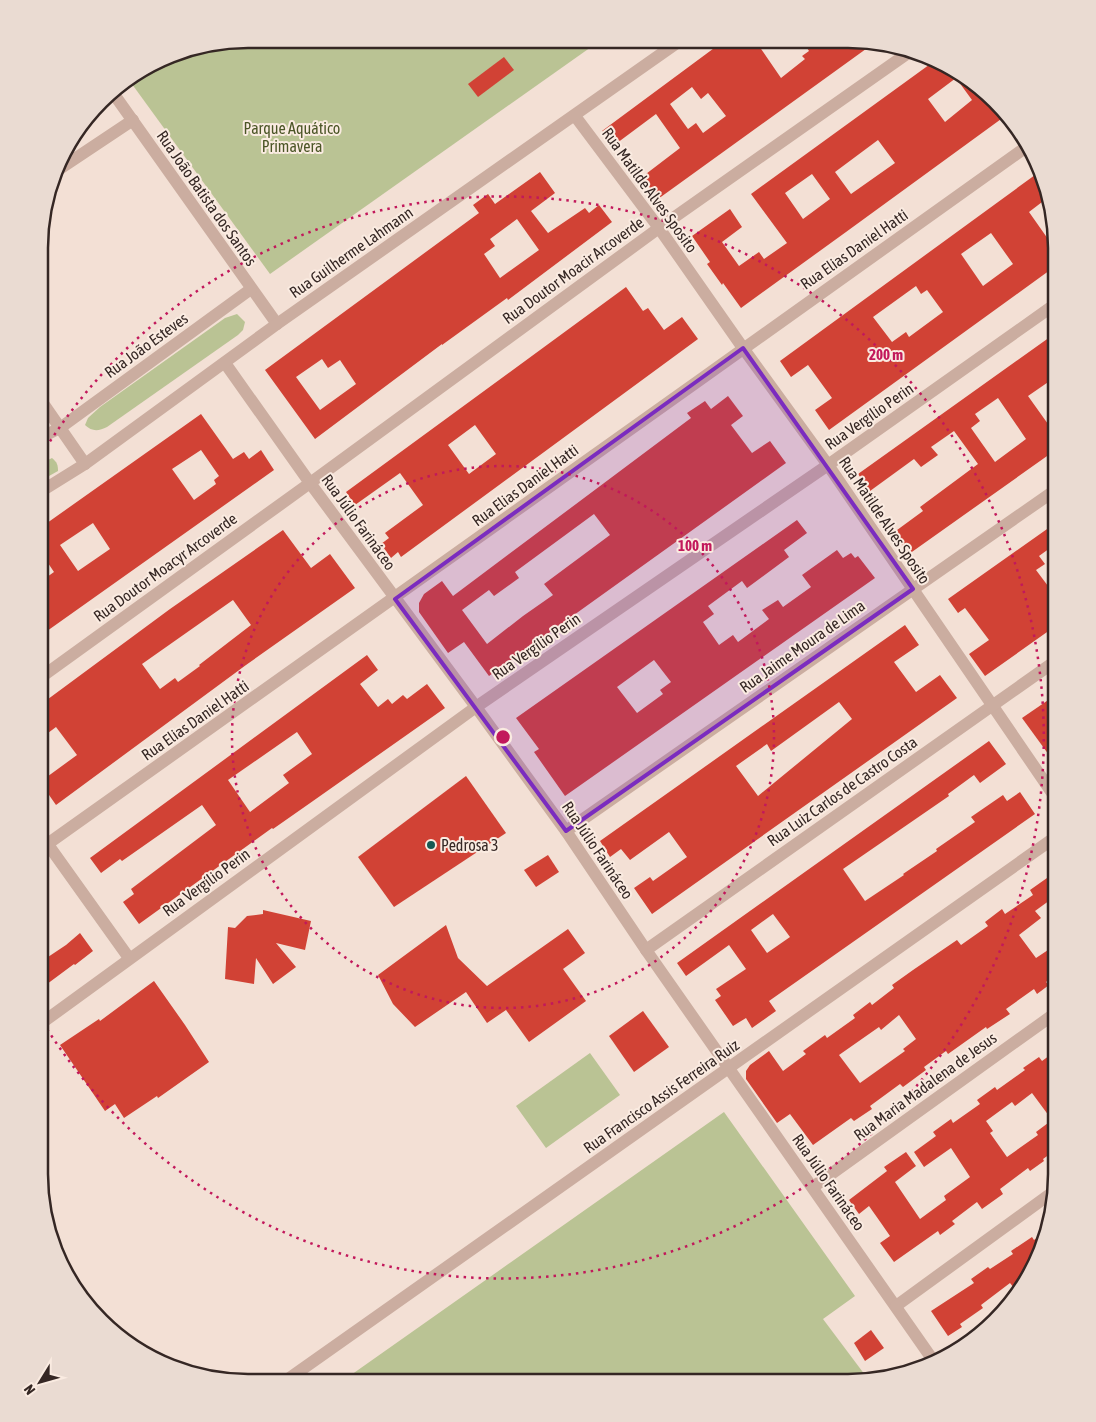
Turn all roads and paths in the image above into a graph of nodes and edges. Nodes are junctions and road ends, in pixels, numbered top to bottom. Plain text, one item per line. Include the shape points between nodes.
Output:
1 (670, 48) edge
2 (904, 55) edge
3 (116, 97) edge
4 (575, 116) junction
5 (132, 120) junction
6 (1023, 149) edge
7 (66, 165) edge
8 (659, 228) junction
9 (251, 288) junction
10 (1048, 308) edge
11 (277, 324) junction
12 (743, 348) junction
13 (225, 362) junction
14 (48, 411) edge
15 (60, 428) junction
16 (48, 434) edge
17 (85, 464) junction
18 (828, 465) junction
19 (310, 483) junction
20 (48, 487) edge
21 (1048, 495) edge
22 (913, 589) junction
23 (395, 599) junction
24 (1048, 666) edge
25 (48, 672) edge
26 (992, 705) junction
27 (476, 707) junction
28 (1048, 787) edge
29 (566, 831) junction
30 (1048, 842) edge
31 (48, 844) edge
32 (48, 852) edge
33 (646, 950) junction
34 (129, 958) junction
35 (48, 1018) edge
36 (1048, 1018) edge
37 (729, 1068) junction
38 (812, 1187) junction
39 (1047, 1195) edge
40 (896, 1306) junction
41 (931, 1357) edge
42 (295, 1374) edge

1 - 4 street, Rua Guilherme Lahmann
2 - 8 street, Rua Doutor Moacir Arcoverde
3 - 5 street, Rua João Batista dos Santos
4 - 8 street, Rua Matilde Alves Sposito
4 - 11 street, Rua Guilherme Lahmann
5 - 7 street
5 - 9 street, Rua João Batista dos Santos
6 - 12 street, Rua Elias Daniel Hatti
8 - 12 street, Rua Matilde Alves Sposito
8 - 19 street, Rua Doutor Moacir Arcoverde
9 - 11 street, Rua João Batista dos Santos
9 - 15 street, Rua João Esteves
10 - 18 street, Rua Vergílio Perin
11 - 13 street, Rua Guilherme Lahmann
12 - 18 street, Rua Matilde Alves Sposito
12 - 23 street, Rua Elias Daniel Hatti
13 - 17 street, Rua Guilherme Lahmann
13 - 19 street, Rua Júlio Farináceo
14 - 15 street
15 - 16 street, Rua João Esteves
15 - 17 street
17 - 20 street, Rua Guilherme Lahmann
18 - 22 street, Rua Matilde Alves Sposito
18 - 27 street, Rua Vergílio Perin
19 - 23 street, Rua Júlio Farináceo
19 - 25 street, Rua Doutor Moacyr Arcoverde
21 - 22 street, Rua Jaime Moura de Lima
22 - 26 street, Rua Matilde Alves Sposito
22 - 29 street, Rua Jaime Moura de Lima
23 - 27 street, Rua Júlio Farináceo
23 - 31 street, Rua Elias Daniel Hatti
24 - 26 street, Rua Luiz Carlos de Castro Costa
26 - 28 street, Rua Matilde Alves Sposito
26 - 33 street, Rua Luiz Carlos de Castro Costa
27 - 29 street, Rua Júlio Farináceo
27 - 34 street, Rua Vergílio Perin
29 - 33 street, Rua Júlio Farináceo
30 - 37 street, Rua Francisco Assis Ferreira Ruiz
32 - 34 street
33 - 37 street, Rua Júlio Farináceo
34 - 35 street, Rua Vergílio Perin
36 - 38 street, Rua Maria Madalena de Jesus
37 - 38 street, Rua Júlio Farináceo
37 - 42 street, Rua Francisco Assis Ferreira Ruiz
38 - 40 street, Rua Júlio Farináceo
39 - 40 street
40 - 41 street, Rua Júlio Farináceo

